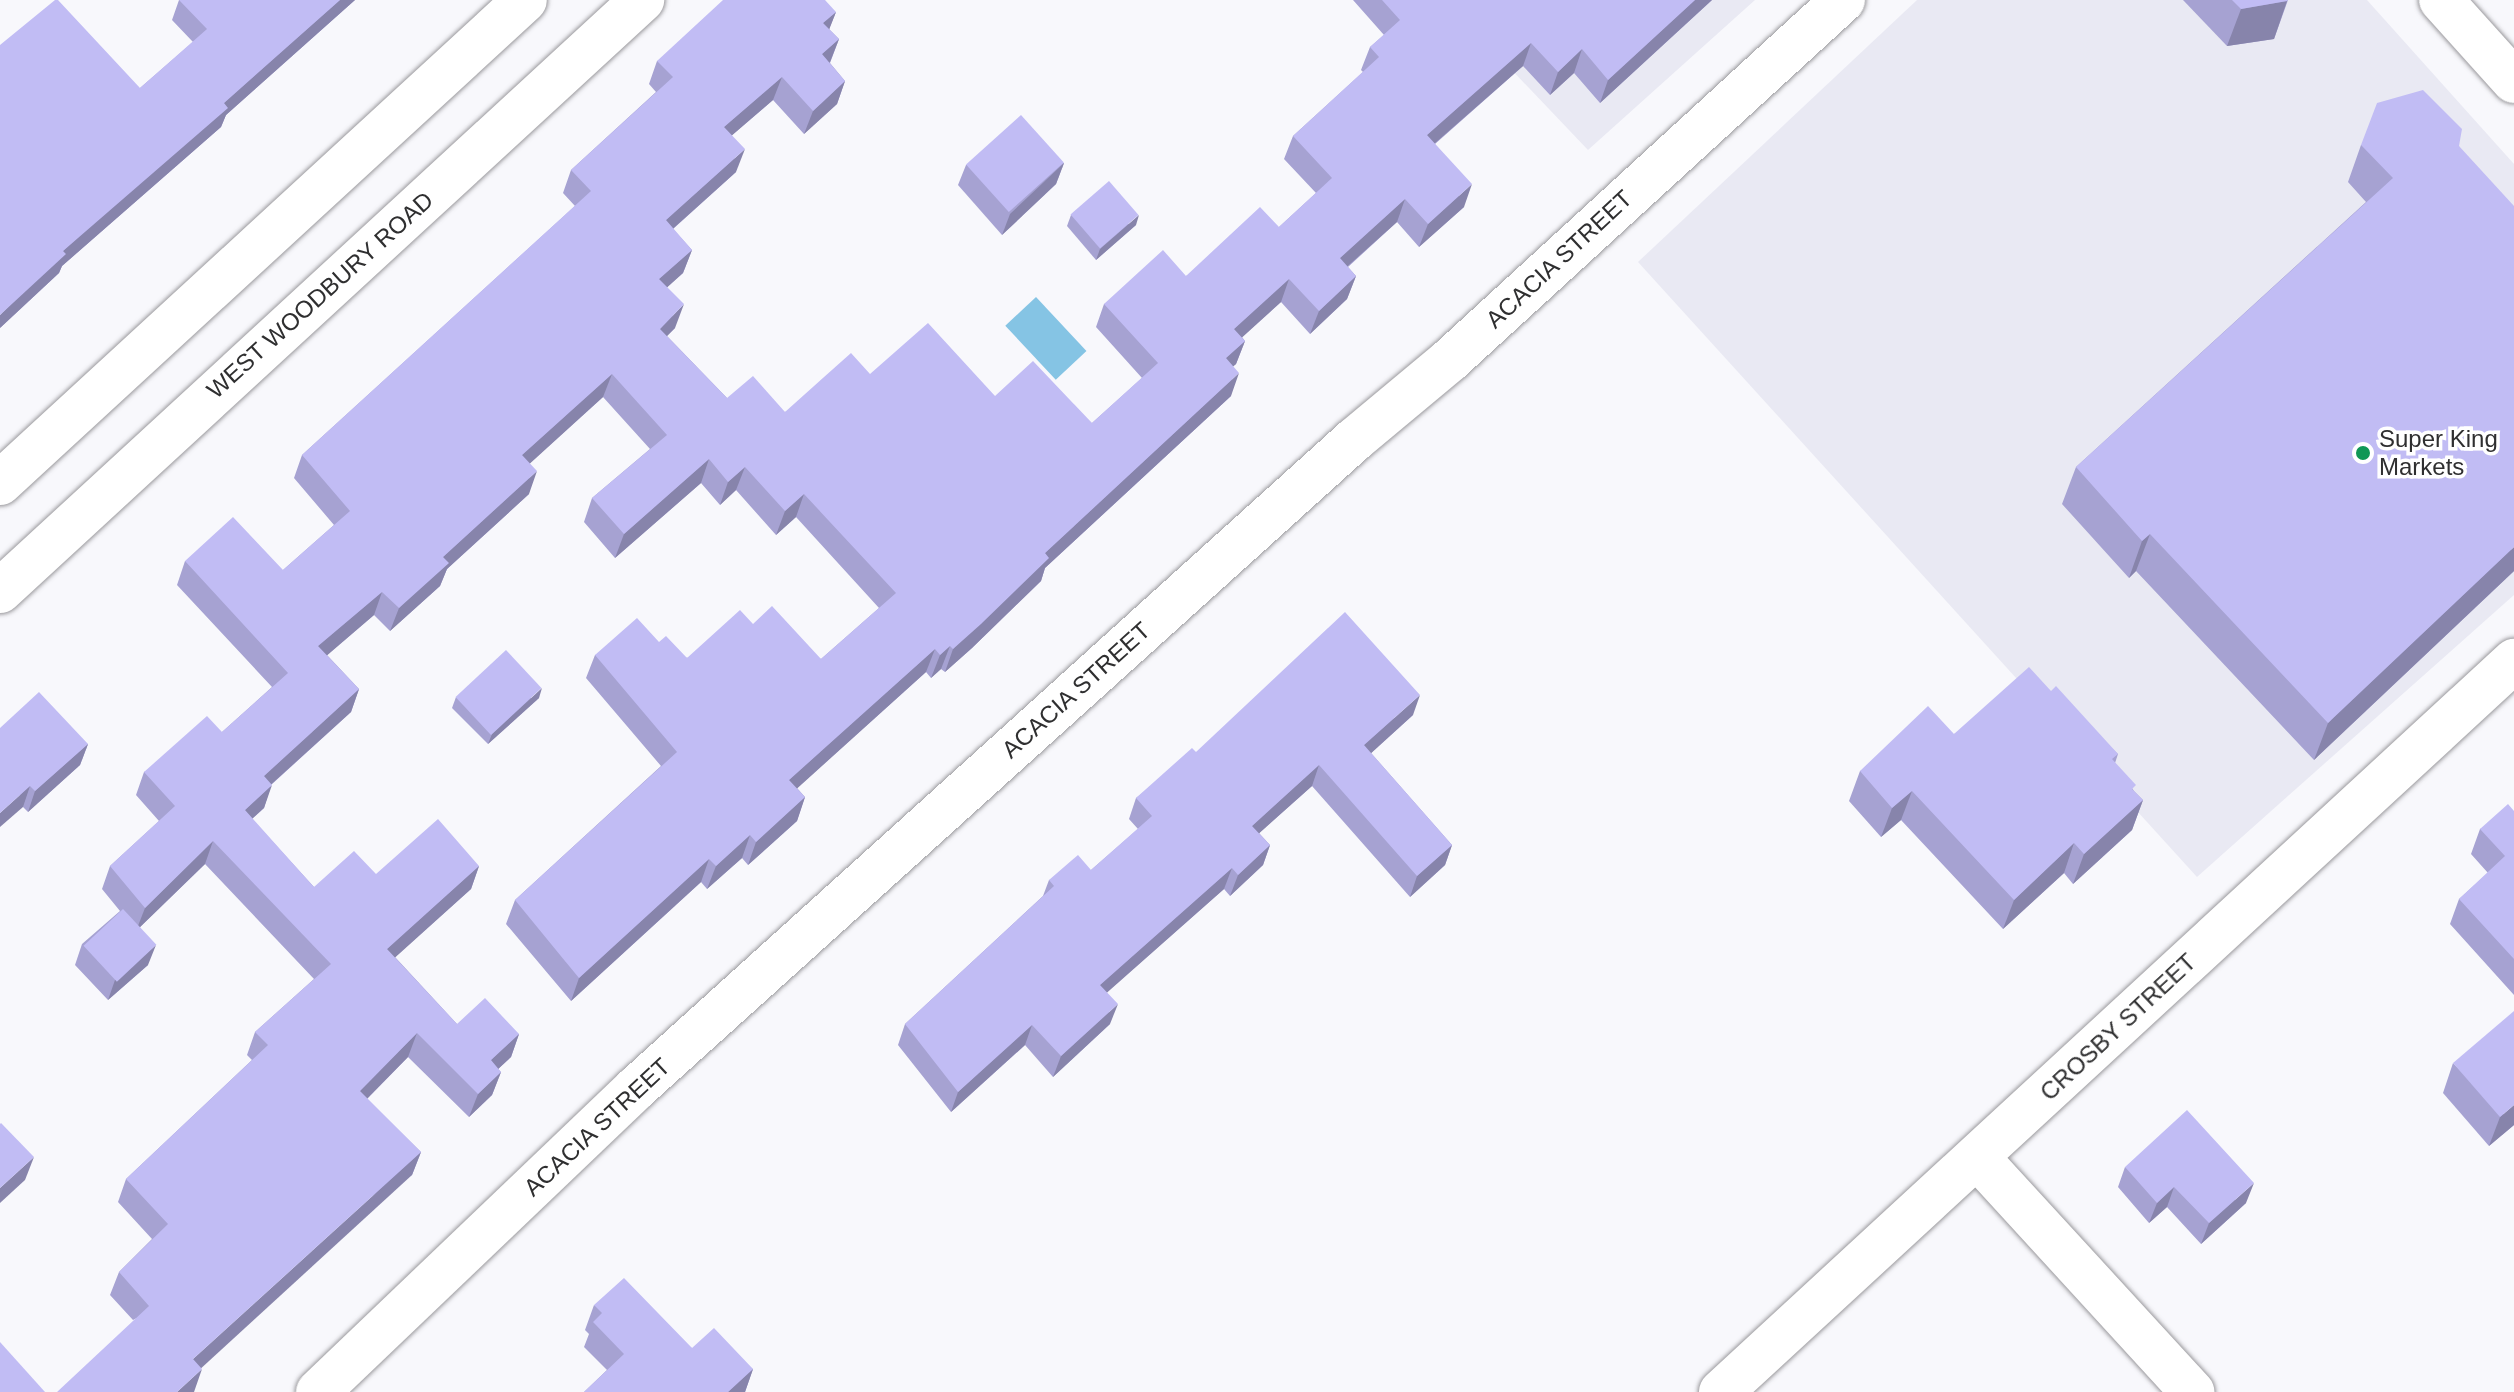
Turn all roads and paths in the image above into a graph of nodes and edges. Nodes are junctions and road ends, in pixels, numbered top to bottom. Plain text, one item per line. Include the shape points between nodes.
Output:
1 (525, 0) edge
2 (642, 0) edge
3 (1843, 0) edge
4 (2441, 0) edge
5 (2514, 81) edge
6 (0, 483) edge
7 (0, 591) edge
8 (2514, 661) edge
9 (1977, 1157) junction
10 (318, 1392) edge
11 (1721, 1392) edge
12 (2192, 1392) edge

1 - 6 street
2 - 7 street, WEST WOODBURY ROAD
3 - 10 street, ACACIA STREET via 1450,360 1354,440 635,1089
4 - 5 street
8 - 9 street, CROSBY STREET
9 - 11 street, CROSBY STREET
9 - 12 street

